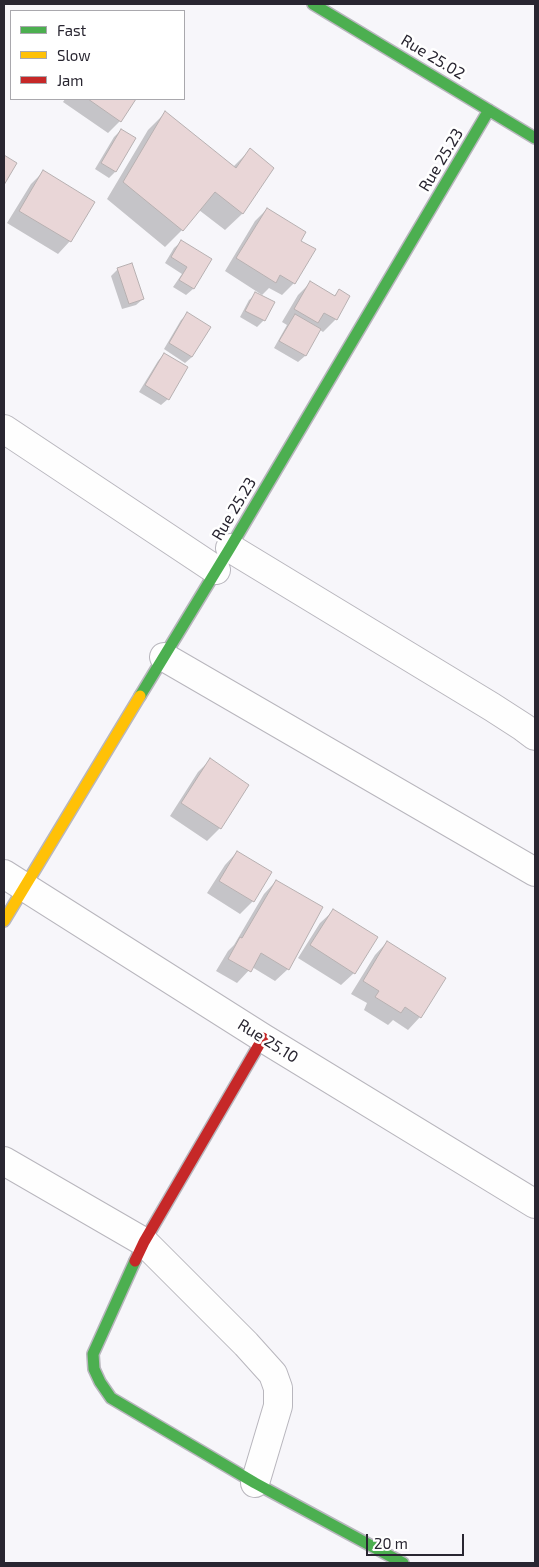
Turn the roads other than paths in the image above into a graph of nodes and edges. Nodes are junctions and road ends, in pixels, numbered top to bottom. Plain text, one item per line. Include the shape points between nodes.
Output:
1 (313, 4) edge
2 (489, 110) junction
3 (535, 138) edge
4 (4, 430) edge
5 (223, 559) junction
6 (164, 657) junction
7 (535, 736) edge
8 (535, 872) edge
9 (14, 880) edge
10 (4, 921) edge
11 (263, 1038) junction
12 (4, 1161) edge
13 (535, 1204) edge
14 (144, 1242) junction
15 (255, 1482) junction
16 (402, 1563) edge

1 - 2 street, Rue 25.02
2 - 3 street, Rue 25.02
2 - 5 street, Rue 25.23
4 - 5 street
5 - 6 street, Rue 25.23
5 - 7 street via 500,712
6 - 8 street
6 - 9 street, Rue 25.23
9 - 10 street, Rue 25.23
9 - 11 street, Rue 25.10
11 - 13 street, Rue 25.10
11 - 14 street
12 - 14 street
14 - 15 street via 273,1374 278,1388 278,1406
14 - 15 street via 93,1354 94,1369 100,1382 111,1398
15 - 16 street

